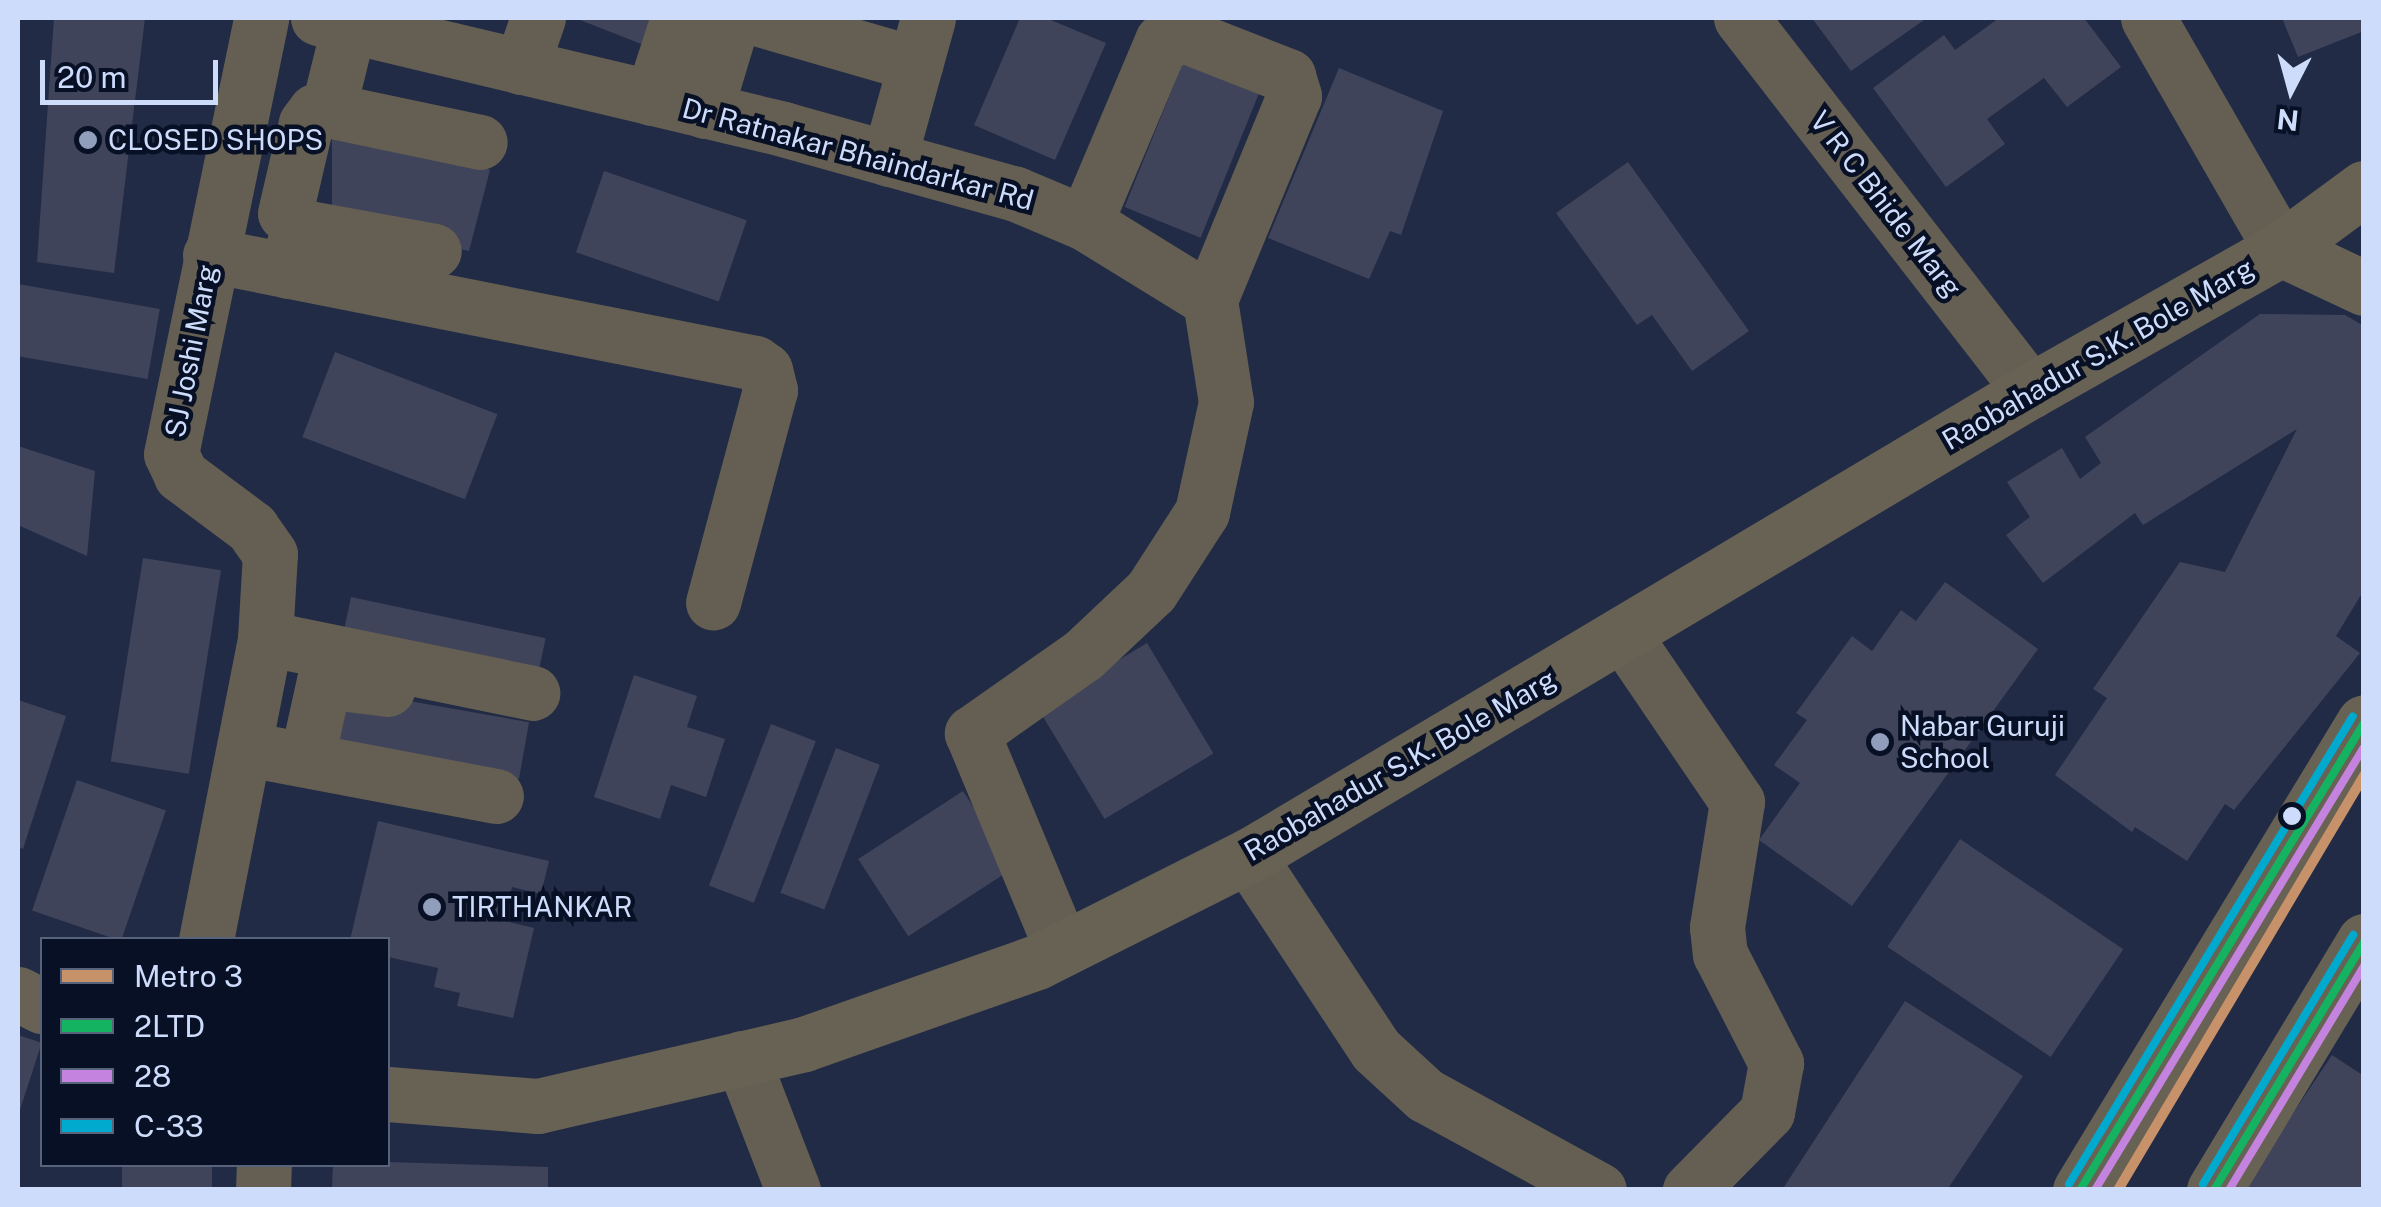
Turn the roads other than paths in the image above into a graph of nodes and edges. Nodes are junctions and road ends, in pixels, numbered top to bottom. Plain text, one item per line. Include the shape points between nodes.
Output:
1 (261, 18) edge
2 (678, 18) edge
3 (733, 18) edge
4 (756, 18) edge
5 (1742, 18) edge
6 (2148, 18) edge
7 (333, 21) edge
8 (525, 32) edge
9 (921, 41) edge
10 (652, 98) junction
11 (328, 110) junction
12 (705, 111) junction
13 (480, 142) dead end
14 (889, 159) junction
15 (2353, 202) edge
16 (1085, 222) junction
17 (293, 248) junction
18 (2282, 249) junction
19 (434, 251) dead end
20 (210, 256) junction
21 (2364, 288) edge
22 (1210, 300) junction
23 (2030, 391) junction
24 (714, 602) dead end
25 (1623, 634) junction
26 (260, 660) junction
27 (2364, 722) edge
28 (243, 748) junction
29 (496, 796) dead end
30 (1248, 856) junction
31 (207, 937) edge
32 (2364, 941) edge
33 (1062, 949) junction
34 (742, 1058) junction
35 (390, 1094) edge
36 (793, 1190) edge
37 (1599, 1190) edge
38 (1690, 1190) edge
39 (2080, 1190) edge
40 (2214, 1190) edge

1 - 20 street, SJ Joshi Marg
2 - 10 street
3 - 12 street
4 - 9 street
5 - 23 street, V R C Bhide Marg
6 - 18 street
7 - 8 street, Dr Ratnakar Bhaindarkar Rd
7 - 11 street
8 - 10 street, Dr Ratnakar Bhaindarkar Rd
9 - 14 street
10 - 12 street, Dr Ratnakar Bhaindarkar Rd
11 - 13 street
11 - 17 street via 314,111 306,123 285,213
12 - 14 street, Dr Ratnakar Bhaindarkar Rd
14 - 16 street, Dr Ratnakar Bhaindarkar Rd via 1016,194
15 - 18 main road, Raobahadur S.K. Bole Marg
16 - 22 street, Dr Ratnakar Bhaindarkar Rd
16 - 22 street via 1162,42 1186,36 1288,76 1294,96
17 - 19 street
17 - 20 street
17 - 24 street via 765,370 770,390
18 - 21 main road
18 - 23 main road, Raobahadur S.K. Bole Marg
20 - 26 street, SJ Joshi Marg via 171,454 181,475 252,528 270,554
22 - 33 street via 1226,402 1202,512 1137,604 1083,655 972,733
23 - 25 main road, Raobahadur S.K. Bole Marg
25 - 30 main road, Raobahadur S.K. Bole Marg
25 - 38 street via 1737,802 1716,927 1720,954 1776,1063 1767,1112
26 - 26 street via 316,714 327,680 533,703
26 - 28 street, SJ Joshi Marg
27 - 39 main road
28 - 29 street
28 - 31 street, SJ Joshi Marg
30 - 33 main road, Raobahadur S.K. Bole Marg
30 - 37 street via 1376,1050 1425,1095
32 - 40 main road
33 - 34 main road, Raobahadur S.K. Bole Marg via 804,1044
34 - 35 main road, Raobahadur S.K. Bole Marg via 538,1106
34 - 36 street

